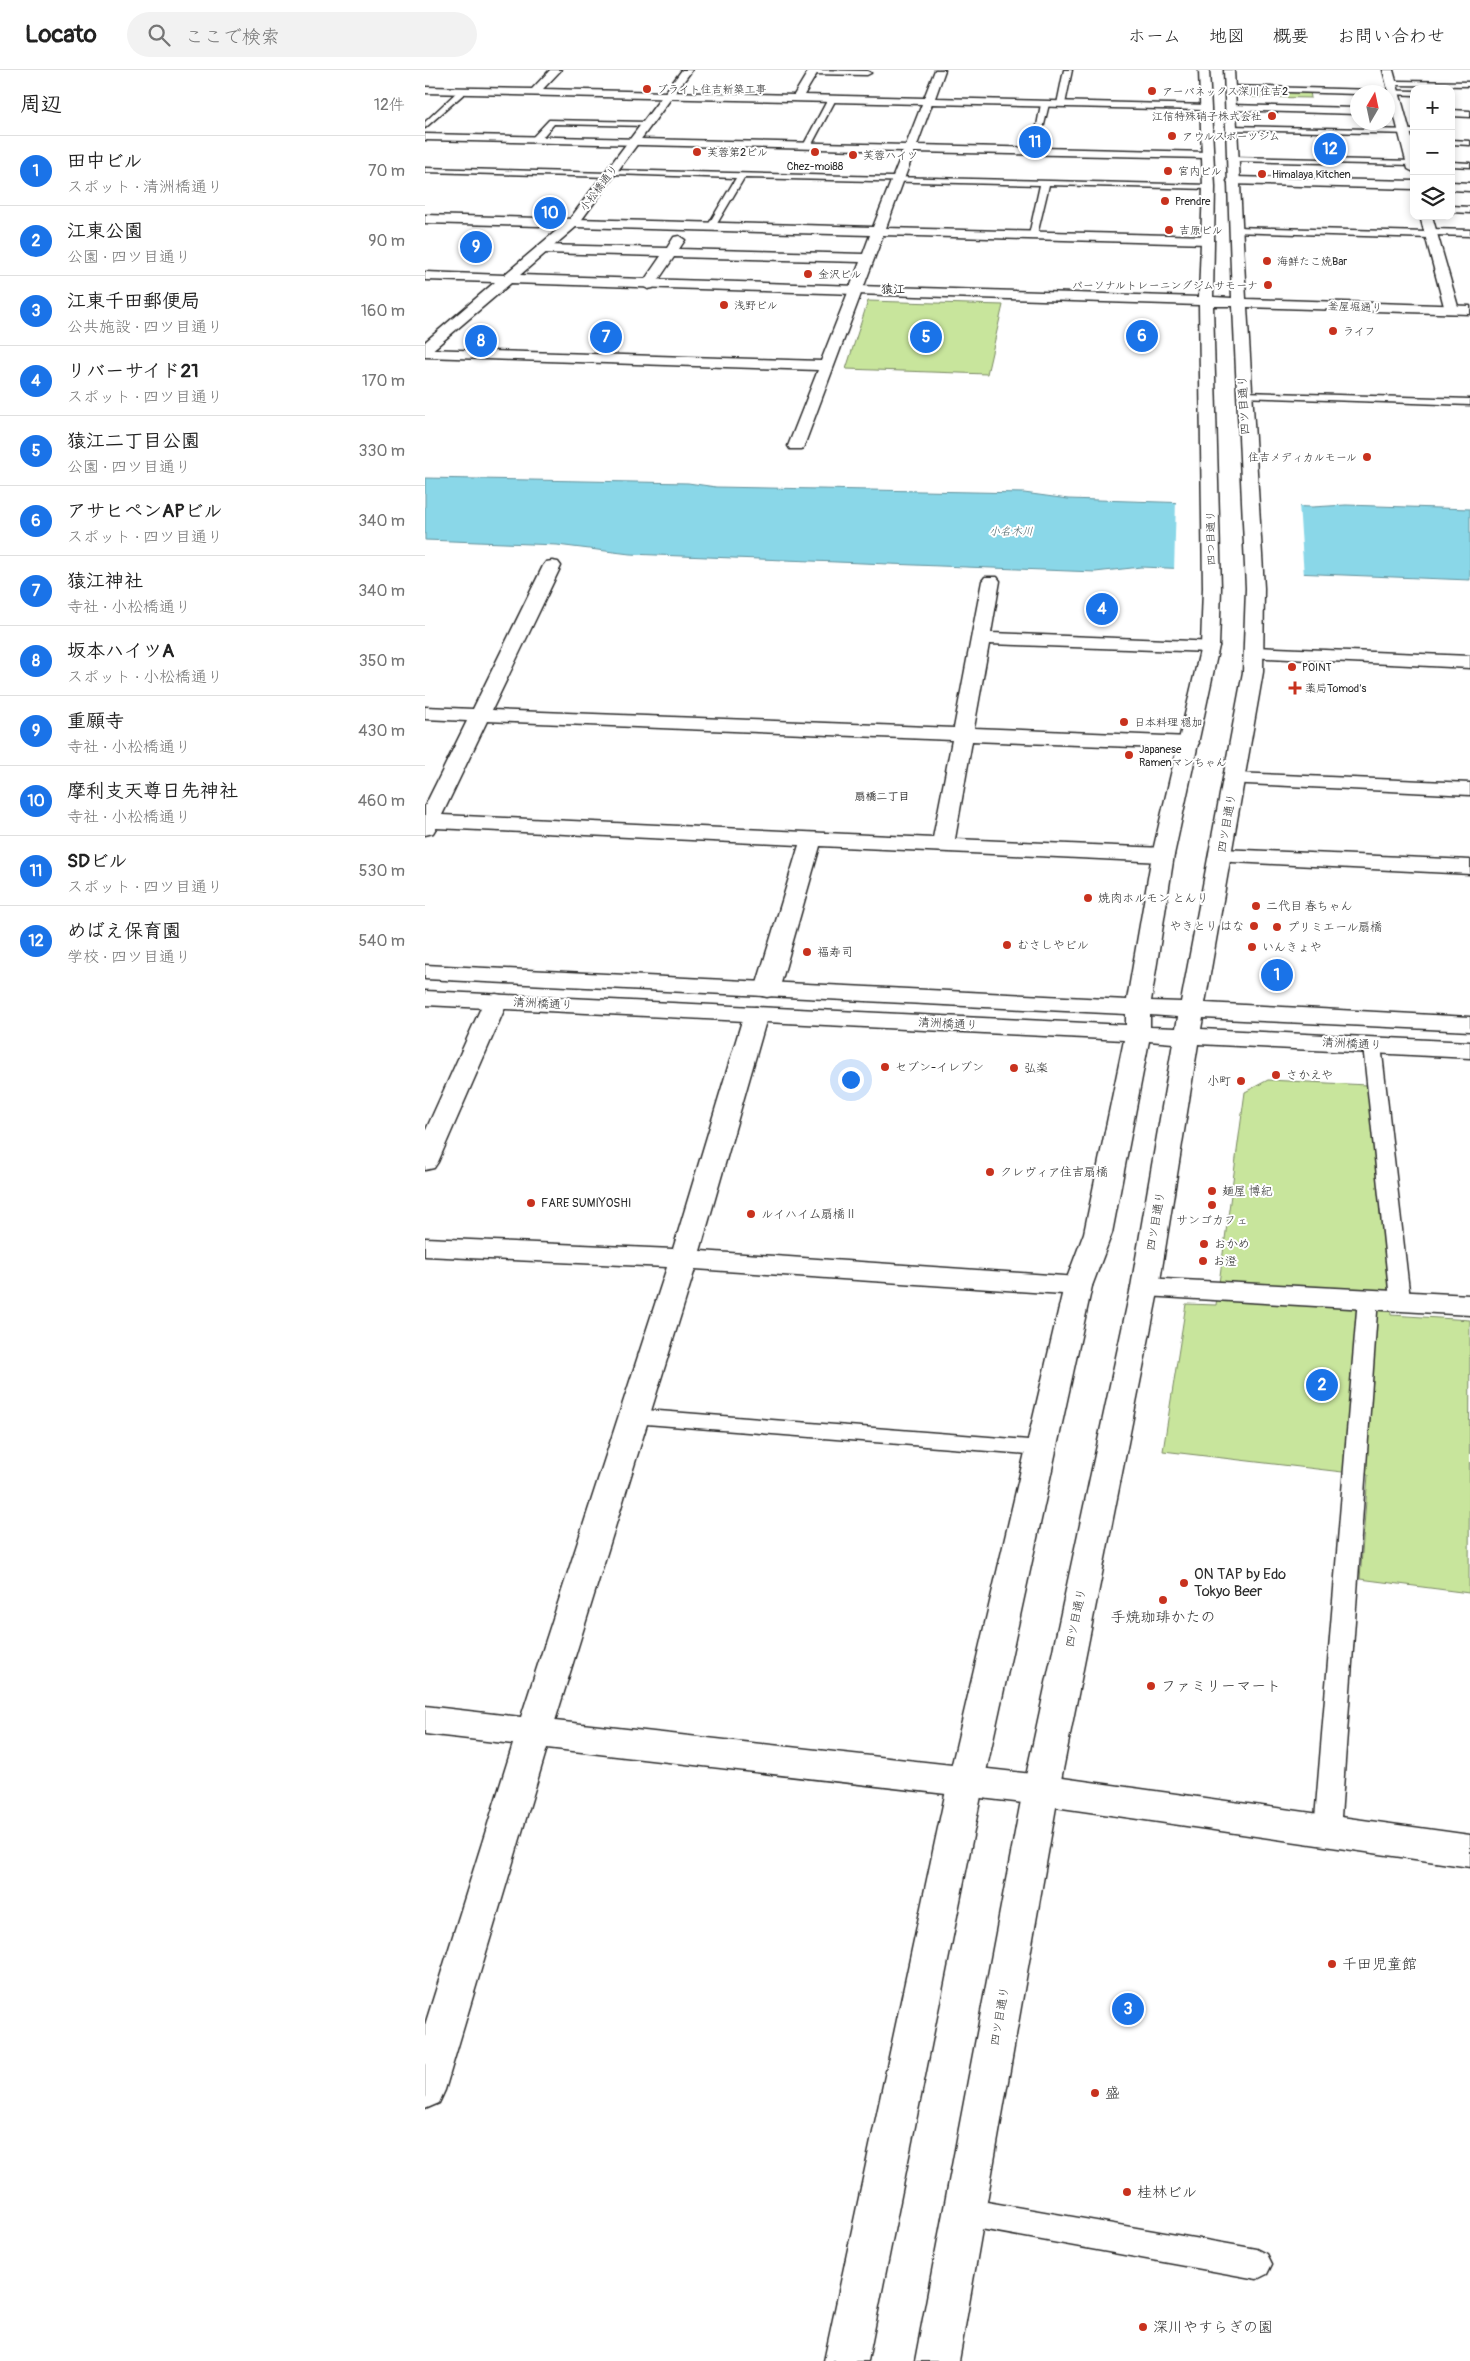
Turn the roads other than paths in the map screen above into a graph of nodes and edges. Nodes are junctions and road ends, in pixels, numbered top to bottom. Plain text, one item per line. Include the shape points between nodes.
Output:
1 (556, 70) edge
2 (687, 70) edge
3 (940, 70) edge
4 (1068, 70) edge
5 (1204, 70) edge
6 (1229, 70) edge
7 (1388, 70) edge
8 (813, 71) edge
9 (867, 73) dead end
10 (1470, 84) edge
11 (1392, 85) edge
12 (1350, 87) edge
13 (1395, 87) edge
14 (1230, 88) junction
15 (1395, 88) edge
16 (425, 90) edge
17 (463, 91) junction
18 (1410, 92) edge
19 (534, 93) junction
20 (667, 96) junction
21 (797, 98) junction
22 (832, 99) junction
23 (929, 101) junction
24 (1045, 104) junction
25 (1061, 104) junction
26 (1205, 107) junction
27 (1230, 108) junction
28 (1350, 111) edge
29 (1395, 112) edge
30 (1410, 112) edge
31 (1455, 114) edge
32 (1470, 114) edge
33 (1395, 116) edge
34 (647, 124) junction
35 (425, 126) edge
36 (1231, 128) junction
37 (1039, 129) dead end
38 (425, 137) edge
39 (535, 140) junction
40 (634, 142) junction
41 (1455, 142) edge
42 (1470, 143) edge
43 (807, 146) junction
44 (911, 148) junction
45 (1410, 148) edge
46 (1410, 150) edge
47 (1410, 150) edge
48 (1207, 155) junction
49 (1232, 159) junction
50 (1455, 164) edge
51 (1470, 164) edge
52 (425, 170) edge
53 (610, 173) junction
54 (742, 175) junction
55 (899, 179) junction
56 (1233, 181) junction
57 (1045, 183) junction
58 (1410, 186) edge
59 (1455, 186) edge
60 (1209, 187) junction
61 (1470, 187) edge
62 (1455, 209) edge
63 (1470, 210) edge
64 (425, 219) edge
65 (1427, 220) edge
66 (573, 223) junction
67 (688, 226) junction
68 (711, 227) junction
69 (1235, 230) junction
70 (878, 231) junction
71 (1470, 233) edge
72 (1430, 234) junction
73 (1033, 235) junction
74 (1208, 240) junction
75 (543, 249) junction
76 (672, 253) junction
77 (869, 258) junction
78 (425, 276) edge
79 (508, 279) junction
80 (648, 284) junction
81 (856, 292) junction
82 (1207, 303) junction
83 (1239, 304) junction
84 (1452, 310) junction
85 (1470, 310) edge
86 (425, 349) edge
87 (425, 353) edge
88 (825, 366) junction
89 (1243, 396) junction
90 (1313, 398) joint
91 (1470, 402) edge
92 (796, 446) dead end
93 (552, 566) dead end
94 (991, 581) dead end
95 (982, 638) junction
96 (1210, 646) junction
97 (1254, 653) junction
98 (1470, 662) edge
99 (425, 713) edge
100 (480, 716) junction
101 (965, 734) junction
102 (1189, 743) junction
103 (1235, 779) junction
104 (1470, 789) edge
105 (426, 823) edge
106 (811, 840) junction
107 (943, 845) junction
108 (1163, 855) junction
109 (1221, 856) junction
110 (1470, 867) edge
111 (425, 972) edge
112 (425, 998) edge
113 (496, 1002) junction
114 (761, 1002) junction
115 (1138, 1007) junction
116 (1189, 1023) junction
117 (1470, 1024) edge
118 (1138, 1034) junction
119 (1372, 1045) junction
120 (1470, 1050) edge
121 (425, 1162) edge
122 (425, 1247) edge
123 (684, 1259) junction
124 (1078, 1286) junction
125 (1145, 1287) junction
126 (1368, 1298) junction
127 (1400, 1299) junction
128 (1470, 1305) edge
129 (633, 1416) junction
130 (1041, 1448) junction
131 (425, 1720) edge
132 (534, 1732) junction
133 (966, 1781) junction
134 (1041, 1790) junction
135 (1327, 1831) junction
136 (1470, 1851) edge
137 (425, 2090) edge
138 (964, 2212) junction
139 (1257, 2264) dead end
140 (846, 2361) edge
141 (937, 2361) edge

1 - 19 street
2 - 20 street, 小松橋通り
3 - 23 street
4 - 25 lane
5 - 26 street
6 - 14 street, 四ツ目通り
7 - 11 street
8 - 9 lane
8 - 21 street
10 - 13 lane
12 - 14 lane
14 - 27 street, 四ツ目通り
15 - 18 lane
16 - 17 street
17 - 19 street
17 - 35 lane
19 - 20 street
20 - 21 street
20 - 34 street, 小松橋通り
21 - 22 street
22 - 23 street
22 - 43 lane
23 - 24 street
23 - 44 street
24 - 25 street
24 - 37 lane
25 - 26 street
26 - 48 street
27 - 28 street
27 - 36 street, 四ツ目通り
29 - 30 street
31 - 32 street
33 - 45 street
34 - 39 lane via 552,122
34 - 40 street, 小松橋通り
36 - 46 lane
36 - 49 street, 四ツ目通り
38 - 39 street
39 - 40 street
40 - 43 street
40 - 53 street, 小松橋通り
41 - 42 lane
43 - 44 street
44 - 48 street
44 - 55 street
47 - 49 lane
48 - 60 street
49 - 56 street, 四ツ目通り
50 - 51 lane
52 - 53 lane
53 - 54 lane
53 - 66 street, 小松橋通り
54 - 55 lane
54 - 68 lane
55 - 57 lane
55 - 70 street
56 - 58 street
56 - 69 street, 四ツ目通り
57 - 60 lane
57 - 73 lane
59 - 61 street
60 - 74 street
62 - 63 lane
64 - 66 street
65 - 72 street
66 - 67 street
66 - 75 street, 小松橋通り
67 - 68 street
67 - 76 street
68 - 70 street
69 - 72 lane
69 - 83 street, 四ツ目通り
70 - 73 street
70 - 77 street
71 - 72 lane
72 - 84 street
73 - 74 street
74 - 82 street
75 - 76 street
75 - 79 street, 小松橋通り
76 - 77 street
76 - 80 street
77 - 81 street
78 - 79 street, 釜屋堀通り
79 - 80 street, 釜屋堀通り
79 - 86 street, 小松橋通り
80 - 81 street, 釜屋堀通り
81 - 82 street, 釜屋堀通り
81 - 88 street
82 - 83 street, 釜屋堀通り
82 - 96 street, 四つ目通り via 1212,588
83 - 84 street, 釜屋堀通り
83 - 89 street, 四ツ目通り
84 - 85 street, 釜屋堀通り
87 - 88 street
88 - 92 street
89 - 90 lane
89 - 97 street, 四ツ目通り via 1255,588
90 - 91 lane
93 - 100 street
94 - 95 street
95 - 96 street
95 - 101 street
96 - 102 street
97 - 98 street
97 - 103 street, 四ツ目通り
99 - 100 street
100 - 101 street
100 - 105 street
101 - 102 street
101 - 107 street
102 - 108 street
103 - 104 street
103 - 109 street, 四ツ目通り
105 - 106 street
106 - 107 street
106 - 114 street
107 - 108 street
108 - 115 street
109 - 110 street
109 - 116 street, 四ツ目通り
111 - 114 street, 清洲橋通り
112 - 113 street, 清洲橋通り
113 - 114 street, 清洲橋通り
113 - 121 street
114 - 115 street, 清洲橋通り
114 - 118 street, 清洲橋通り
114 - 123 street
115 - 116 street, 清洲橋通り
115 - 118 street
116 - 117 street, 清洲橋通り
116 - 118 street, 清洲橋通り
116 - 119 street, 清洲橋通り
116 - 125 street, 四ツ目通り
118 - 124 street via 1098,1234
119 - 120 street, 清洲橋通り
119 - 127 lane
122 - 123 street
123 - 124 street
123 - 129 street
124 - 130 street
125 - 126 street
125 - 134 street, 四ツ目通り
126 - 127 street
126 - 135 lane
127 - 128 street
129 - 130 lane
129 - 132 street
130 - 133 street
131 - 132 street
132 - 133 street
132 - 137 street
133 - 134 street
133 - 140 street
134 - 135 street
134 - 138 street, 四ツ目通り
135 - 136 street
138 - 139 lane
138 - 141 street, 四ツ目通り

